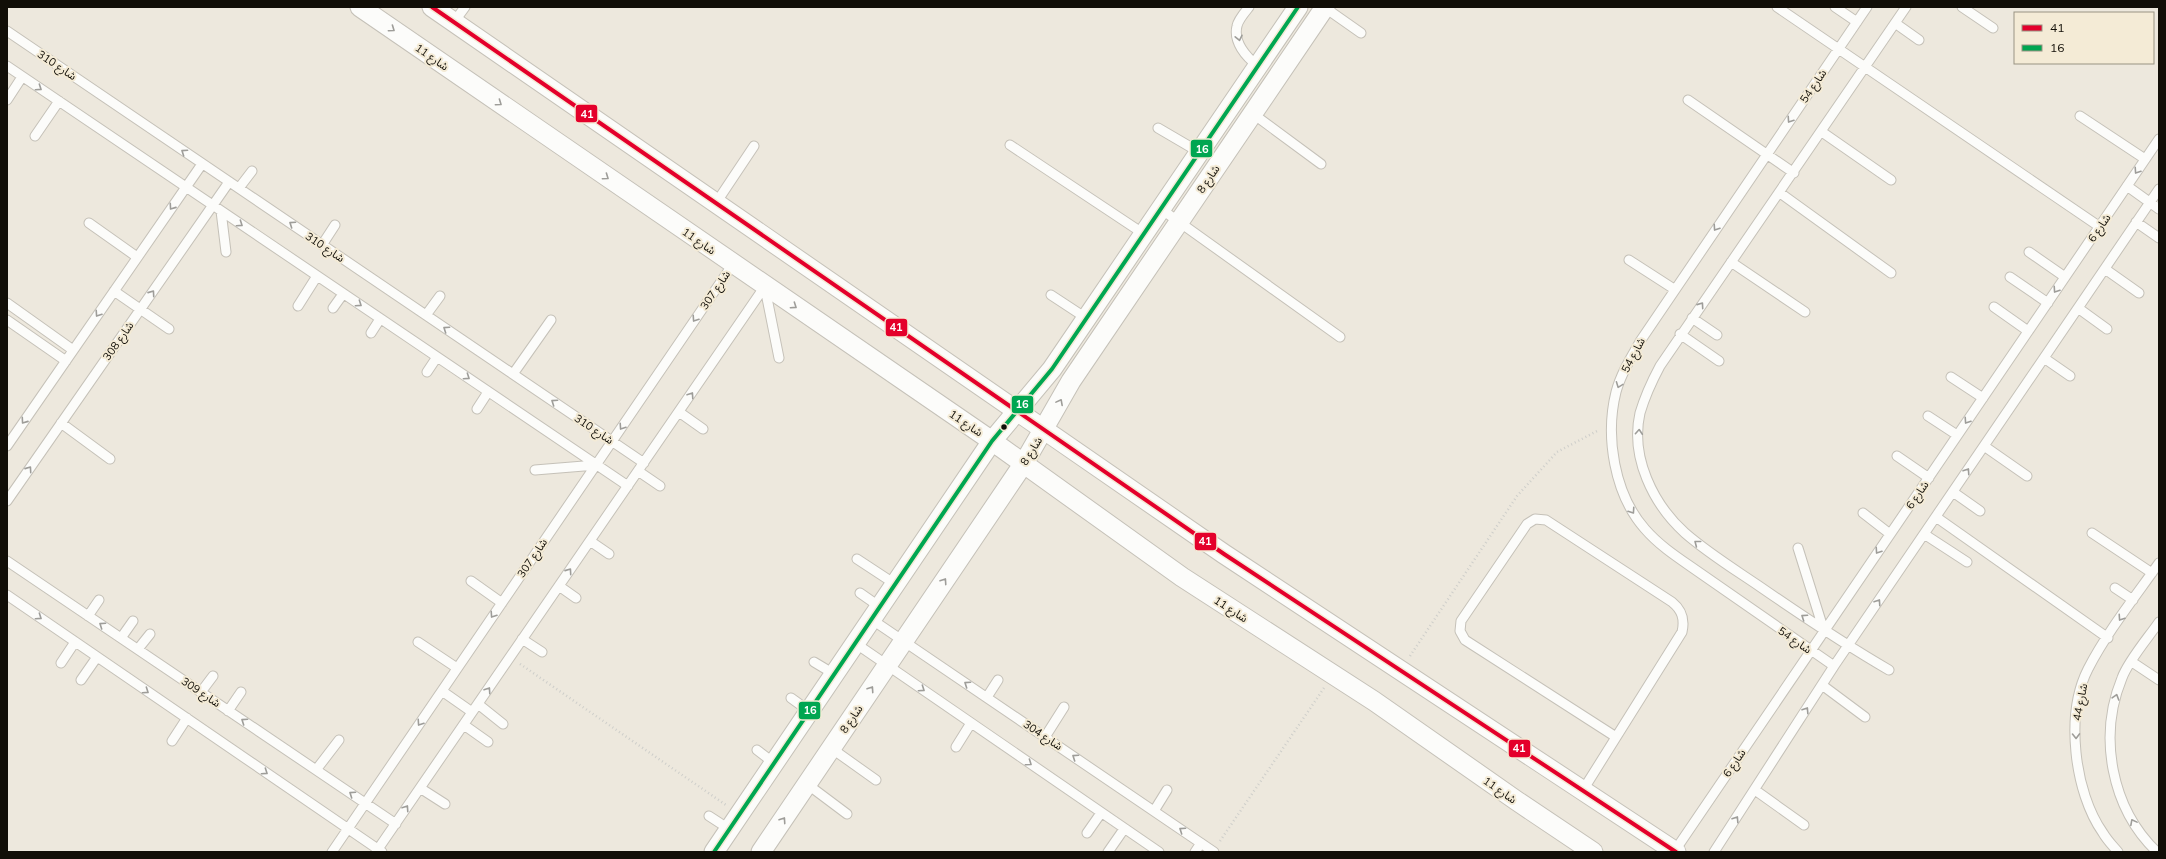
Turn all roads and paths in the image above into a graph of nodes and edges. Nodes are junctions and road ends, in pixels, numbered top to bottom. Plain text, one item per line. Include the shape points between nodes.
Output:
1 (360, 7) edge
2 (432, 7) edge
3 (465, 7) edge
4 (1249, 7) edge
5 (1298, 7) edge
6 (1325, 7) edge
7 (1777, 7) edge
8 (1835, 7) edge
9 (1867, 7) edge
10 (1906, 7) edge
11 (1962, 7) edge
12 (454, 22) junction
13 (1857, 22) junction
14 (1895, 23) junction
15 (1993, 28) dead end
16 (7, 31) edge
17 (1361, 32) dead end
18 (1919, 40) dead end
19 (1838, 49) junction
20 (7, 66) edge
21 (1258, 66) junction
22 (1866, 67) junction
23 (22, 77) junction
24 (7, 100) edge
25 (1688, 100) dead end
26 (59, 101) junction
27 (1252, 113) junction
28 (2080, 116) dead end
29 (1158, 128) dead end
30 (1822, 132) junction
31 (35, 136) dead end
32 (2159, 138) edge
33 (1010, 145) dead end
34 (754, 146) dead end
35 (1199, 152) junction
36 (1767, 154) junction
37 (2145, 159) junction
38 (202, 164) junction
39 (1321, 164) dead end
40 (252, 171) dead end
41 (1794, 173) junction
42 (1891, 180) dead end
43 (229, 182) junction
44 (2127, 186) junction
45 (186, 187) junction
46 (239, 188) junction
47 (2159, 188) edge
48 (1780, 193) junction
49 (716, 203) junction
50 (2150, 203) junction
51 (217, 208) junction
52 (1161, 209) junction
53 (2159, 209) edge
54 (1179, 222) junction
55 (2136, 222) junction
56 (89, 223) dead end
57 (335, 225) dead end
58 (2100, 227) junction
59 (1144, 234) junction
60 (2159, 238) edge
61 (322, 245) junction
62 (226, 252) dead end
63 (2029, 252) dead end
64 (137, 257) junction
65 (1629, 260) dead end
66 (1731, 262) junction
67 (733, 264) junction
68 (2105, 269) junction
69 (1891, 273) dead end
70 (317, 276) junction
71 (2010, 277) dead end
72 (2066, 277) junction
73 (765, 286) junction
74 (1674, 289) junction
75 (114, 291) junction
76 (2139, 293) dead end
77 (343, 294) junction
78 (1051, 295) dead end
79 (440, 296) dead end
80 (7, 303) edge
81 (2048, 303) junction
82 (298, 306) dead end
83 (1994, 307) dead end
84 (333, 308) dead end
85 (2078, 308) junction
86 (140, 310) junction
87 (1805, 312) dead end
88 (426, 315) junction
89 (1086, 318) junction
90 (1692, 318) junction
91 (380, 319) junction
92 (7, 320) edge
93 (551, 320) dead end
94 (169, 329) dead end
95 (2107, 329) dead end
96 (2028, 331) junction
97 (371, 333) dead end
98 (1680, 334) junction
99 (1717, 335) dead end
100 (1340, 337) dead end
101 (73, 350) junction
102 (437, 357) junction
103 (779, 358) dead end
104 (2044, 358) junction
105 (66, 361) junction
106 (1719, 361) dead end
107 (427, 372) dead end
108 (513, 374) junction
109 (2070, 376) dead end
110 (1951, 377) dead end
111 (488, 392) junction
112 (1983, 398) junction
113 (477, 409) dead end
114 (1016, 409) junction
115 (679, 412) junction
116 (1928, 416) dead end
117 (61, 423) junction
118 (1612, 423) junction
119 (703, 429) dead end
120 (1045, 429) junction
121 (1957, 435) junction
122 (612, 441) junction
123 (992, 441) junction
124 (7, 446) edge
125 (1984, 446) junction
126 (1897, 456) dead end
127 (110, 459) dead end
128 (644, 463) junction
129 (1024, 463) junction
130 (596, 465) junction
131 (535, 470) dead end
132 (638, 471) junction
133 (2027, 476) dead end
134 (1928, 478) junction
135 (628, 486) junction
136 (660, 486) dead end
137 (1953, 492) junction
138 (7, 501) edge
139 (1980, 510) dead end
140 (1863, 513) dead end
141 (1936, 517) junction
142 (2092, 533) dead end
143 (1890, 534) junction
144 (1924, 534) junction
145 (590, 541) junction
146 (1798, 548) dead end
147 (609, 554) dead end
148 (857, 559) dead end
149 (7, 561) edge
150 (1967, 562) dead end
151 (2159, 563) edge
152 (2152, 573) junction
153 (471, 581) dead end
154 (895, 584) junction
155 (559, 586) junction
156 (2115, 588) dead end
157 (860, 593) dead end
158 (7, 595) edge
159 (576, 598) dead end
160 (99, 600) dead end
161 (2133, 600) junction
162 (502, 603) junction
163 (876, 613) junction
164 (88, 616) junction
165 (133, 621) dead end
166 (2159, 622) edge
167 (1824, 631) junction
168 (150, 634) dead end
169 (122, 638) junction
170 (2108, 638) junction
171 (522, 639) junction
172 (904, 641) junction
173 (75, 642) junction
174 (418, 642) dead end
175 (855, 643) junction
176 (1848, 646) junction
177 (138, 649) junction
178 (1811, 651) junction
179 (542, 652) dead end
180 (98, 657) junction
181 (510, 657) junction
182 (814, 662) dead end
183 (2132, 662) junction
184 (61, 663) dead end
185 (887, 666) junction
186 (1834, 666) junction
187 (457, 668) junction
188 (1401, 670) junction
189 (1889, 670) dead end
190 (834, 674) junction
191 (1332, 674) junction
192 (213, 676) dead end
193 (81, 680) dead end
194 (998, 680) dead end
195 (2158, 680) edge
196 (1822, 685) junction
197 (442, 691) junction
198 (201, 692) junction
199 (241, 692) dead end
200 (987, 697) junction
201 (791, 698) dead end
202 (478, 704) junction
203 (1064, 707) dead end
204 (228, 711) junction
205 (809, 711) junction
206 (472, 712) junction
207 (1865, 717) dead end
208 (187, 718) junction
209 (971, 723) junction
210 (503, 724) dead end
211 (464, 725) junction
212 (1045, 737) junction
213 (1616, 737) junction
214 (172, 740) dead end
215 (339, 740) dead end
216 (488, 742) dead end
217 (956, 747) dead end
218 (831, 748) junction
219 (756, 750) dead end
220 (774, 763) junction
221 (316, 770) junction
222 (876, 780) dead end
223 (807, 784) junction
224 (420, 788) junction
225 (1167, 790) dead end
226 (1583, 790) junction
227 (1755, 790) junction
228 (365, 803) junction
229 (445, 804) dead end
230 (1154, 811) junction
231 (1101, 813) junction
232 (847, 814) dead end
233 (709, 816) dead end
234 (734, 822) junction
235 (396, 824) junction
236 (1804, 825) dead end
237 (348, 828) junction
238 (1124, 829) junction
239 (1087, 833) dead end
240 (1201, 843) junction
241 (379, 851) edge
242 (332, 852) edge
243 (714, 852) edge
244 (761, 852) edge
245 (1108, 852) edge
246 (1159, 852) edge
247 (1194, 852) edge
248 (1214, 852) edge
249 (1593, 852) edge
250 (1675, 852) edge
251 (1714, 852) edge
252 (2118, 852) edge
253 (2157, 852) edge

1 -> 67 street, شارع 11
2 - 12 street
3 - 12 lane
4 -> 21 lane via 1237,25 1237,37 1248,59
5 - 21 street, شارع 8
6 - 17 lane
6 - 27 street, شارع 8
7 - 19 lane
8 - 13 lane
9 - 13 lane, شارع 54
10 - 14 lane
11 - 15 lane
12 - 49 street
13 - 19 lane, شارع 54
14 - 18 lane
14 - 22 lane
38 -> 16 lane, شارع 310
19 - 22 lane
19 -> 36 lane, شارع 54
20 - 23 lane
21 - 35 street, شارع 8
22 - 30 lane
22 - 58 lane
23 - 24 lane
23 -> 26 lane
25 - 36 lane
26 - 31 lane
26 - 45 lane
27 - 39 lane
27 - 54 street, شارع 8
28 - 37 lane
29 - 35 lane
30 - 41 lane
30 - 42 lane
32 - 37 lane, شارع 6
33 - 59 lane
34 - 49 lane
35 - 52 street, شارع 8
36 - 41 lane
36 -> 74 lane, شارع 54
37 -> 44 lane, شارع 6
38 - 43 lane, شارع 310
38 - 45 lane
40 - 46 lane
41 - 48 lane
43 - 46 lane, شارع 310
43 - 51 lane, شارع 308
44 - 50 lane
44 - 58 lane, شارع 6
45 - 51 lane
45 -> 64 lane
61 -> 46 lane, شارع 310
47 - 50 lane
48 - 66 lane
48 - 69 lane
49 - 114 street
50 - 53 lane
50 - 55 lane
51 - 62 lane
51 -> 70 lane
86 -> 51 lane, شارع 308
52 - 54 lane
52 - 59 street, شارع 8
54 - 100 lane
120 -> 54 street, شارع 8 via 1071,381
55 - 60 lane
55 - 68 lane
56 - 64 lane
57 - 61 lane
58 - 72 lane, شارع 6
59 - 89 street, شارع 8
61 - 88 lane, شارع 310
63 - 72 lane
64 - 75 lane
65 - 74 lane
66 - 87 lane
90 -> 66 lane
67 - 73 street, شارع 11
67 -> 122 lane, شارع 307
68 - 76 lane
68 - 85 lane
70 - 77 lane
70 - 82 lane
71 - 81 lane
72 -> 81 lane, شارع 6
73 - 103 lane
115 -> 73 lane
73 -> 123 street, شارع 11
74 -> 118 lane, شارع 54 via 1626,366 1616,391
75 - 86 lane
75 -> 101 lane
77 - 84 lane
77 -> 91 lane
78 - 89 lane
79 - 88 lane
80 - 101 lane
81 - 96 lane, شارع 6
83 - 96 lane
85 - 95 lane
85 - 104 lane
86 - 94 lane
86 - 117 lane, شارع 308
108 -> 88 lane, شارع 310
89 - 114 street, شارع 8 via 1052,368
90 - 98 lane
90 - 99 lane
91 - 97 lane
91 - 102 lane
92 - 105 lane
93 - 108 lane
96 - 112 lane, شارع 6
98 - 106 lane
167 -> 98 lane via 1685,533 1668,516 1653,493 1643,470 1638,442 1640,415 1648,389
101 - 105 lane
102 - 107 lane
102 -> 111 lane
104 - 109 lane
104 - 125 lane
105 -> 124 lane
122 -> 108 lane, شارع 310
110 - 112 lane
111 - 113 lane
111 - 130 lane
112 -> 121 lane, شارع 6
114 - 120 street
114 - 123 street, شارع 8
115 - 119 lane
115 - 128 lane
116 - 121 lane
117 - 127 lane
138 -> 117 lane, شارع 308
118 -> 178 lane, شارع 54 via 1612,452 1620,480 1628,505 1645,529 1666,549
118 - 188 path via 1557,452 1517,496
120 - 129 street, شارع 8
120 - 188 street via 1224,554
121 - 134 lane, شارع 6
122 - 128 lane, شارع 310
122 - 130 lane, شارع 307
123 - 129 street, شارع 11
123 - 154 street, شارع 8
125 - 133 lane
137 -> 125 lane
126 - 134 lane
128 - 132 lane
172 -> 129 street, شارع 8
129 - 191 street, شارع 11 via 1182,576
130 - 131 lane
130 - 135 lane
130 - 162 lane, شارع 307
132 - 135 lane
132 - 136 lane
134 - 143 lane, شارع 6
135 - 145 lane
137 - 139 lane
137 - 141 lane
140 - 143 lane
141 - 144 lane
141 - 170 lane
142 - 152 lane
143 -> 167 lane, شارع 6
144 - 150 lane
176 -> 144 lane
145 - 147 lane
155 -> 145 lane
146 - 167 lane
148 - 154 lane
149 - 164 lane, شارع 309
151 - 152 lane, شارع 44
152 - 161 lane, شارع 44
153 - 162 lane
154 - 163 street, شارع 8
155 - 159 lane
155 - 171 lane
156 - 161 lane
157 - 163 lane, شارع 304
158 -> 173 lane
160 - 164 lane
161 -> 170 lane, شارع 44
162 -> 187 lane, شارع 307
163 - 172 lane, شارع 304
163 - 175 street, شارع 8
169 -> 164 lane, شارع 309
165 - 169 lane
166 - 183 lane
167 - 176 lane
167 - 178 lane, شارع 6
168 - 177 lane
169 - 177 lane, شارع 309
170 -> 252 lane, شارع 44 via 2088,670 2079,695 2075,724 2076,752 2080,780 2089,807 2102,832
171 - 179 lane
171 - 181 lane
172 - 185 street, شارع 8
200 -> 172 lane, شارع 304
173 - 180 lane
173 - 184 lane
174 - 187 lane
175 - 185 lane
175 - 190 street, شارع 8
176 - 186 lane
176 - 189 lane
177 - 198 lane, شارع 309
178 - 186 lane, شارع 54
178 - 250 lane, شارع 6
180 - 193 lane
180 -> 208 lane
202 -> 181 lane
181 - 234 path
182 - 190 lane
183 - 195 lane
253 -> 183 lane via 2136,828 2123,805 2110,754 2114,701 2122,676
185 -> 209 lane
218 -> 185 street, شارع 8
186 - 196 lane
187 - 197 lane, شارع 307
188 - 226 street
190 - 205 street, شارع 8
191 - 248 path
191 - 249 street, شارع 11
192 - 198 lane
194 - 200 lane
196 - 207 lane
227 -> 196 lane
197 - 206 lane
197 -> 228 lane, شارع 307
198 - 204 lane, شارع 309
199 - 204 lane
200 - 212 lane, شارع 304
201 - 205 lane
202 - 206 lane
202 - 210 lane
203 - 212 lane
221 -> 204 lane, شارع 309
205 - 220 street, شارع 8
206 - 211 lane
208 - 214 lane
208 -> 237 lane
209 - 217 lane
209 -> 231 lane
211 - 216 lane
211 - 224 lane
230 -> 212 lane, شارع 304
213 - 213 lane via 1682,632 1681,612 1672,602 1546,520 1535,519 1527,524 1461,621 1460,631 1465,640
213 - 226 lane
215 - 221 lane
218 - 222 lane
218 - 223 street, شارع 8
219 - 220 lane
220 - 234 street, شارع 8
228 -> 221 lane, شارع 309
223 - 232 lane
244 -> 223 street, شارع 8
224 - 229 lane
235 -> 224 lane
225 - 230 lane
226 - 250 street
227 - 236 lane
251 -> 227 lane
228 - 235 lane, شارع 309
228 - 237 lane, شارع 307
240 -> 230 lane, شارع 304
231 - 238 lane
231 - 239 lane
233 - 234 lane
234 - 243 street, شارع 8
235 - 241 lane
237 - 241 lane
237 - 242 lane, شارع 307
238 - 245 lane
238 - 246 lane
240 - 247 lane
240 - 248 lane, شارع 304

